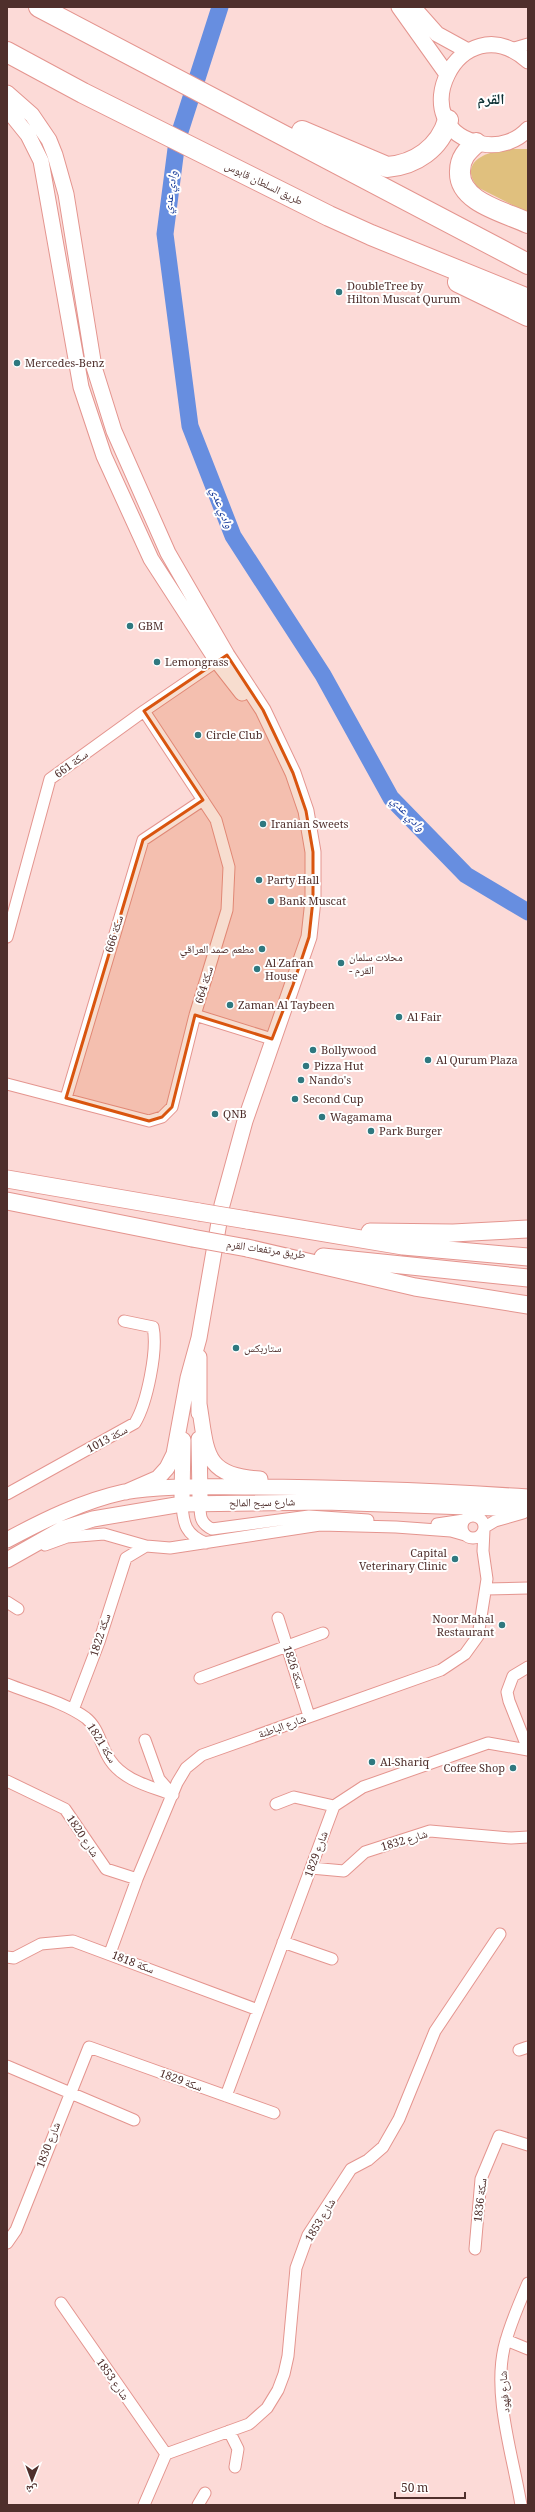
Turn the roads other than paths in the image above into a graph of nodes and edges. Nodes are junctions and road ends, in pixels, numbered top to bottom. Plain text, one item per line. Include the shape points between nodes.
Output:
1 (39, 7) edge
2 (399, 7) edge
3 (413, 7) edge
4 (528, 44) edge
5 (511, 49) junction
6 (468, 51) junction
7 (7, 52) edge
8 (528, 61) edge
9 (446, 73) junction
10 (7, 93) edge
11 (7, 109) edge
12 (448, 120) junction
13 (528, 129) edge
14 (303, 138) junction
15 (522, 140) edge
16 (476, 143) junction
17 (528, 223) edge
18 (371, 235) junction
19 (528, 248) edge
20 (528, 264) edge
21 (528, 299) edge
22 (528, 316) edge
23 (222, 658) junction
24 (144, 711) junction
25 (203, 800) junction
26 (7, 937) edge
27 (195, 1016) junction
28 (272, 1039) junction
29 (7, 1084) edge
30 (66, 1098) junction
31 (7, 1179) edge
32 (7, 1201) edge
33 (266, 1224) junction
34 (528, 1229) edge
35 (247, 1248) junction
36 (528, 1257) edge
37 (528, 1278) edge
38 (528, 1305) edge
39 (124, 1321) dead end
40 (192, 1403) junction
41 (200, 1487) junction
42 (316, 1487) junction
43 (181, 1488) junction
44 (126, 1492) junction
45 (7, 1494) edge
46 (528, 1497) edge
47 (182, 1504) junction
48 (200, 1504) junction
49 (528, 1510) edge
50 (464, 1520) junction
51 (484, 1529) junction
52 (14, 1532) edge
53 (468, 1537) junction
54 (119, 1538) junction
55 (7, 1540) edge
56 (207, 1544) junction
57 (146, 1546) junction
58 (483, 1551) junction
59 (126, 1558) junction
60 (8, 1559) edge
61 (528, 1588) edge
62 (486, 1589) junction
63 (7, 1602) edge
64 (18, 1609) dead end
65 (278, 1618) dead end
66 (323, 1633) dead end
67 (287, 1645) junction
68 (528, 1668) edge
69 (200, 1678) dead end
70 (7, 1684) edge
71 (73, 1710) junction
72 (309, 1716) junction
73 (145, 1740) dead end
74 (528, 1750) edge
75 (7, 1781) edge
76 (173, 1795) junction
77 (276, 1804) dead end
78 (334, 1806) junction
79 (528, 1836) edge
80 (311, 1868) junction
81 (137, 1879) junction
82 (500, 1934) dead end
83 (283, 1942) junction
84 (110, 1953) junction
85 (7, 1956) edge
86 (332, 1959) dead end
87 (258, 2010) junction
88 (89, 2046) joint
89 (7, 2066) edge
90 (68, 2094) junction
91 (226, 2096) junction
92 (274, 2113) dead end
93 (134, 2120) dead end
94 (528, 2145) edge
95 (7, 2244) edge
96 (475, 2249) dead end
97 (528, 2283) edge
98 (525, 2299) edge
99 (61, 2304) dead end
100 (506, 2340) junction
101 (528, 2349) edge
102 (229, 2431) junction
103 (166, 2454) junction
104 (235, 2467) dead end
105 (205, 2493) dead end
106 (144, 2505) edge
107 (198, 2505) edge
108 (521, 2505) edge

1 - 14 highway via 111,46
2 - 9 street
3 - 6 street via 437,34
4 - 5 street
5 - 6 street via 490,45
5 - 8 street
6 - 9 street via 456,60
7 - 18 highway, طريق السلطان قابوس via 83,93
9 - 12 street via 441,92
10 - 23 street via 32,115 56,155 66,194 94,367 114,431 168,553
11 - 23 street via 28,135 41,161 81,387 104,456 151,559
12 - 14 highway via 445,132 431,149 415,160 397,167 387,167
12 - 16 street via 460,134
13 - 15 street
14 - 19 highway
14 - 20 highway
15 - 16 street via 503,144
16 - 17 highway via 464,154 460,164 459,178 465,191 478,200
18 - 21 highway, طريق السلطان قابوس
18 - 22 highway
23 - 24 street, سكة 661
23 - 28 street via 269,726 293,774 306,811 314,877 306,946
24 - 25 street, سكة 664
24 - 26 street, سكة 661 via 50,779
25 - 27 street, سكة 664 via 216,820 229,867 227,910
25 - 30 street, سكة 666 via 142,840
27 - 28 street
27 - 30 street, سكة 664 via 172,1107 162,1117 149,1121
28 - 40 street via 245,1121 222,1205 199,1338 188,1378
29 - 30 street, سكة 664
31 - 33 main road, bridge
32 - 35 main road, طريق مرتفعات القرم, bridge
33 - 34 main road via 378,1233
33 - 36 main road via 403,1246
35 - 37 main road, طريق مرتفعات القرم
35 - 38 main road via 415,1287
39 - 45 street, سكة 1013 via 153,1327 155,1338 145,1399 141,1414 135,1423
40 - 41 street
40 - 42 street via 210,1458 224,1473
40 - 43 street
40 - 44 street via 167,1468 158,1478
41 - 42 street, شارع سيح المالح
41 - 43 street, شارع سيح المالح
41 - 48 street
42 - 46 street, شارع سيح المالح
43 - 44 street, شارع سيح المالح
43 - 47 street
44 - 52 street, شارع سيح المالح via 66,1511
47 - 48 street, شارع سيح المالح
47 - 56 street via 182,1519 187,1531
47 - 60 street, شارع سيح المالح via 92,1519 62,1529
48 - 49 street, شارع سيح المالح via 325,1502
48 - 50 street via 200,1518 204,1525 212,1529 309,1516 418,1524 448,1524
49 - 51 street via 495,1521
50 - 51 street via 469,1516 476,1516 482,1520
50 - 53 street via 462,1530
51 - 53 street via 480,1536
51 - 58 street, شارع الباطنة
52 - 55 street, شارع سيح المالح
53 - 56 street via 450,1531 320,1525
53 - 58 street
54 - 57 street
54 - 59 street
54 - 60 street via 104,1534 67,1537
56 - 57 street via 170,1548
57 - 59 street
58 - 62 street, شارع الباطنة
59 - 71 street, سكة 1822 via 99,1642
61 - 62 street
62 - 72 street, شارع الباطنة via 478,1636 465,1654 441,1670
63 - 64 street
65 - 67 street, سكة 1826
66 - 67 street
67 - 69 street
67 - 72 street, سكة 1826
68 - 74 street via 513,1676 508,1692
70 - 71 street, سكة 1821
71 - 76 street, سكة 1821 via 87,1718 110,1760 129,1779
72 - 76 street, شارع الباطنة via 202,1755 186,1768
73 - 76 street via 159,1779
74 - 78 street via 488,1743 363,1787
75 - 81 street, 1820 شارع via 65,1809 106,1869
76 - 81 street, شارع الباطنة
77 - 78 street via 294,1797
78 - 80 street, 1829 شارع
79 - 80 street, 1832 شارع via 511,1838 430,1831 365,1852 344,1871
80 - 83 street, 1829 شارع
81 - 84 street, شارع الباطنة
82 - 102 street, شارع 1853 via 435,2031 399,2119 383,2147 368,2160 351,2169 308,2235 296,2268 288,2356 278,2390 267,2408 249,2424
83 - 86 street
83 - 87 street, 1829 شارع
84 - 85 street, سكة 1818 via 72,1941 42,1944 14,1958
84 - 87 street, سكة 1818
87 - 91 street, 1829 شارع
88 - 90 street, 1830 شارع
88 - 91 street, سكة 1829
89 - 90 street
90 - 93 street
90 - 95 street, 1830 شارع via 16,2230
91 - 92 street, سكة 1829
94 - 96 street, سكة 1836 via 499,2136 481,2179
97 - 98 street, شارع فهود
98 - 100 street, شارع فهود
99 - 103 street, 1853 شارع
100 - 101 street
100 - 108 street, شارع فهود via 500,2381 509,2449
102 - 103 street, شارع 1853
102 - 104 street via 238,2449
103 - 106 street
105 - 107 street

